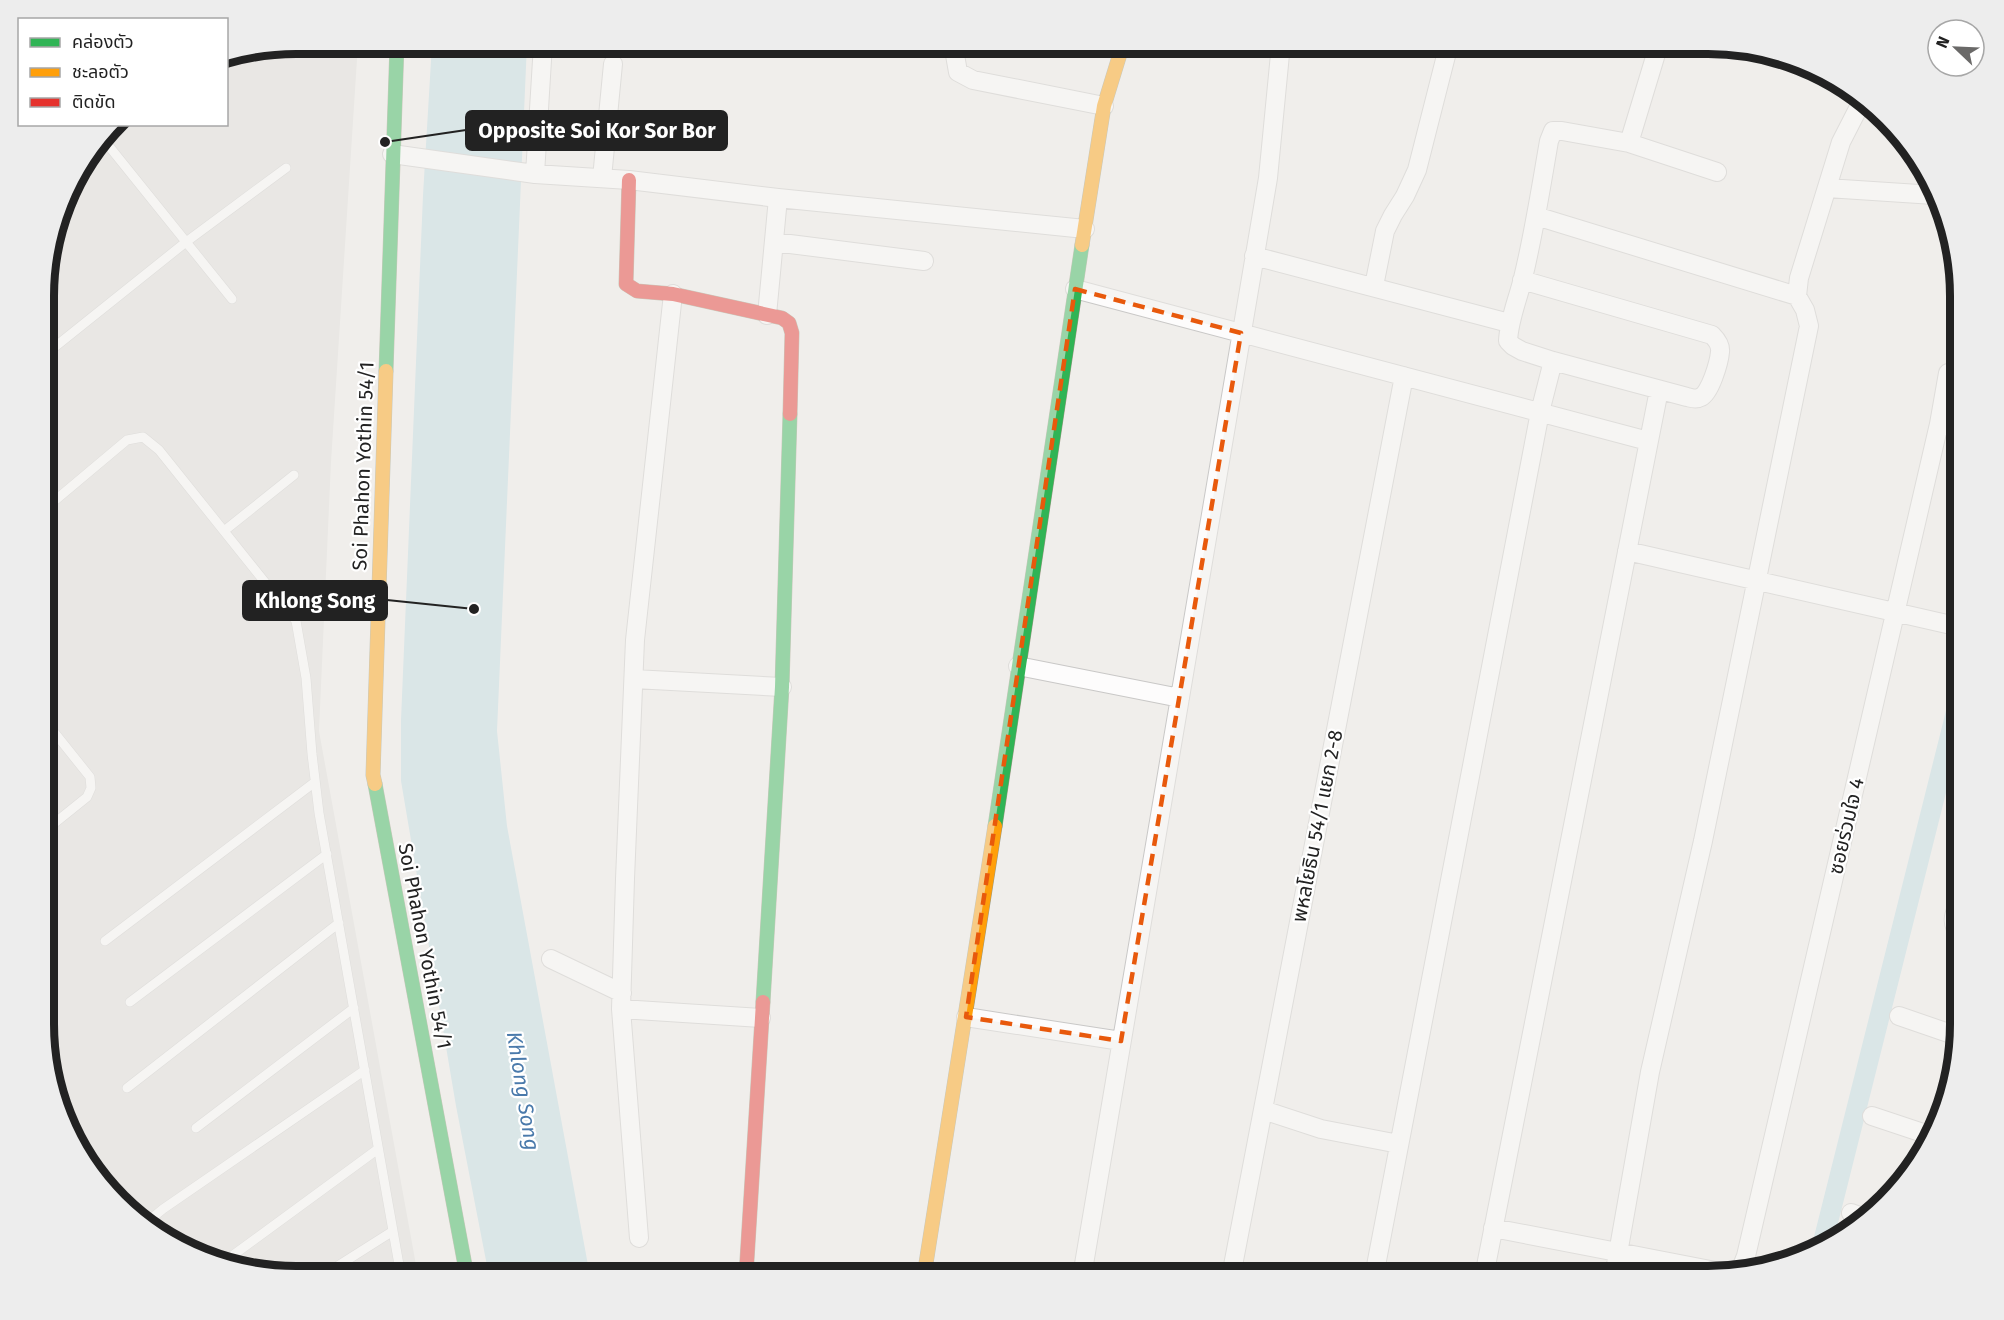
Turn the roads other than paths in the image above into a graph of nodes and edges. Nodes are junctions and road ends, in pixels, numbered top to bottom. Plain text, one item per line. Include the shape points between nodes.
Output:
1 (397, 54) edge
2 (542, 54) edge
3 (955, 54) edge
4 (1121, 54) edge
5 (1280, 54) edge
6 (1446, 54) edge
7 (1656, 54) edge
8 (613, 64) dead end
9 (1104, 106) junction
10 (1859, 107) edge
11 (1629, 143) junction
12 (108, 145) edge
13 (392, 154) junction
14 (286, 168) dead end
15 (1717, 172) dead end
16 (535, 174) junction
17 (602, 178) junction
18 (629, 180) junction
19 (1827, 188) junction
20 (1928, 195) edge
21 (778, 198) junction
22 (1536, 216) junction
23 (1085, 229) junction
24 (186, 242) junction
25 (774, 242) junction
26 (1254, 256) junction
27 (924, 261) dead end
28 (1522, 280) junction
29 (1374, 286) junction
30 (1075, 289) junction
31 (673, 294) junction
32 (1797, 296) junction
33 (232, 299) dead end
34 (767, 315) junction
35 (1509, 323) junction
36 (1241, 333) junction
37 (54, 348) edge
38 (1553, 361) junction
39 (1948, 373) dead end
40 (1404, 376) junction
41 (1659, 390) junction
42 (1540, 412) junction
43 (1940, 424) junction
44 (1950, 426) edge
45 (1648, 441) junction
46 (294, 475) dead end
47 (54, 501) edge
48 (224, 531) junction
49 (1627, 551) junction
50 (1756, 581) junction
51 (1895, 613) junction
52 (1950, 625) edge
53 (1018, 666) junction
54 (634, 679) junction
55 (782, 687) junction
56 (1180, 698) junction
57 (54, 732) edge
58 (315, 782) junction
59 (54, 824) edge
60 (327, 854) junction
61 (339, 923) junction
62 (105, 941) dead end
63 (551, 959) dead end
64 (622, 1001) junction
65 (130, 1002) dead end
66 (354, 1008) junction
67 (1899, 1016) dead end
68 (966, 1017) junction
69 (762, 1018) junction
70 (1949, 1033) edge
71 (1121, 1041) junction
72 (364, 1070) junction
73 (127, 1088) dead end
74 (1263, 1110) junction
75 (1872, 1116) dead end
76 (196, 1128) dead end
77 (1924, 1133) edge
78 (1400, 1144) junction
79 (378, 1149) junction
80 (152, 1218) edge
81 (1493, 1228) junction
82 (393, 1231) junction
83 (639, 1238) dead end
84 (1618, 1251) junction
85 (231, 1257) edge
86 (1743, 1263) edge
87 (338, 1266) edge
88 (399, 1266) edge
89 (465, 1266) edge
90 (747, 1266) edge
91 (926, 1266) edge
92 (1084, 1266) edge
93 (1233, 1266) edge
94 (1376, 1266) edge
95 (1486, 1266) edge
96 (1616, 1266) edge
97 (1692, 1266) edge

1 - 13 street, Soi Phahon Yothin 54/1
2 - 16 street
3 - 9 street via 958,72 972,80
4 - 9 street
5 - 26 street via 1268,178
6 - 29 street via 1417,170 1385,231
7 - 11 street
8 - 17 street
9 - 23 street
10 - 19 street via 1841,142
11 - 15 street
11 - 22 street via 1553,131
12 - 24 lane
13 - 16 street
13 - 89 street, Soi Phahon Yothin 54/1 via 374,775
14 - 24 lane
16 - 17 street
17 - 18 street
18 - 21 street
18 - 31 street via 626,284 638,291
19 - 20 street
19 - 32 street
21 - 23 street
21 - 25 street
22 - 28 street
22 - 32 street
23 - 30 street
24 - 33 lane
24 - 37 lane
25 - 27 street
25 - 34 street
26 - 29 street
26 - 36 street
28 - 35 street
28 - 41 street via 1707,333 1718,340 1720,353 1704,396 1697,399
29 - 35 street
30 - 36 street
30 - 53 street
31 - 34 street
31 - 54 street
32 - 50 street via 1809,326
34 - 55 street via 789,323 793,345
35 - 38 street via 1508,341 1513,346
36 - 40 street
36 - 56 street
38 - 41 street
38 - 42 street
39 - 43 street, ซอยร่วมใจ 4
40 - 42 street
40 - 74 street, พหลโยธิน 54/1 แยก 2-8
41 - 45 street
42 - 45 street
42 - 78 street
43 - 44 street
43 - 51 street, ซอยร่วมใจ 4
45 - 49 street
46 - 48 lane
47 - 48 lane via 127,440 143,437 159,450
48 - 58 lane via 296,621 306,678
49 - 50 street
49 - 81 street
50 - 51 street
50 - 84 street via 1703,842 1650,1072
51 - 52 street
51 - 86 street, ซอยร่วมใจ 4
53 - 56 street
53 - 68 street
54 - 55 street
54 - 64 street
55 - 69 street
56 - 71 street
57 - 59 lane via 90,777 91,788 87,797
58 - 60 lane
58 - 62 lane
60 - 61 lane
60 - 65 lane
61 - 66 lane
61 - 73 lane
63 - 64 street
64 - 69 street
64 - 83 street
66 - 72 lane
66 - 76 lane
67 - 70 street
68 - 71 street
68 - 91 street
69 - 90 street
71 - 92 street
72 - 79 lane
72 - 80 lane
74 - 78 street via 1321,1129
74 - 93 street, พหลโยธิน 54/1 แยก 2-8
75 - 77 street
78 - 94 street
79 - 82 lane
79 - 85 lane
81 - 84 street
81 - 95 street
82 - 87 lane
82 - 88 lane
84 - 96 street
84 - 97 street

